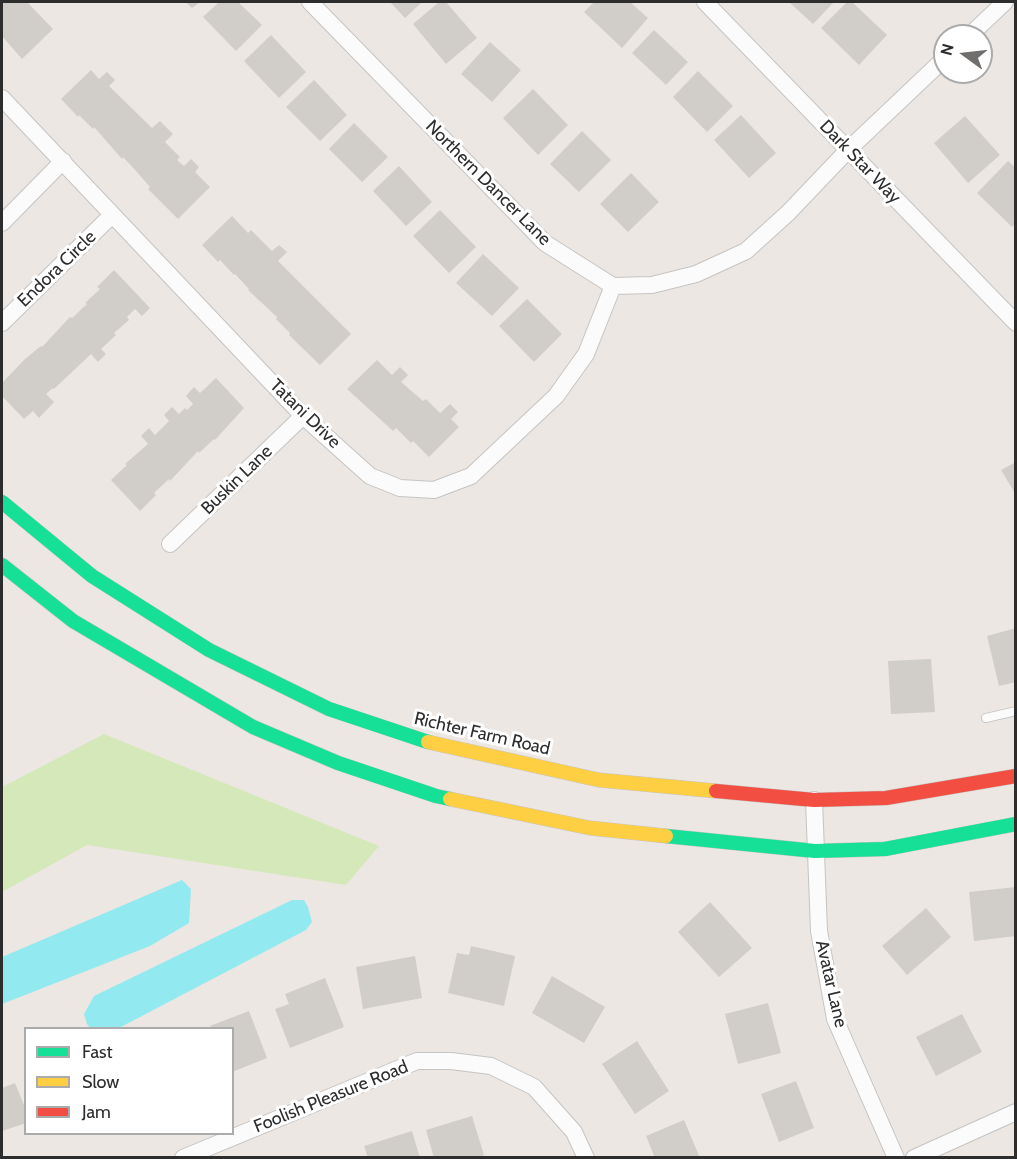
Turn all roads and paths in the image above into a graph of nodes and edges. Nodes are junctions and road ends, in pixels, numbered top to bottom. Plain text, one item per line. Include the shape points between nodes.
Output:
1 (310, 2) edge
2 (705, 2) edge
3 (1005, 2) edge
4 (982, 24) edge
5 (933, 69) edge
6 (2, 98) edge
7 (849, 149) junction
8 (63, 161) junction
9 (112, 215) junction
10 (2, 223) edge
11 (614, 286) junction
12 (1016, 322) edge
13 (2, 323) edge
14 (303, 416) junction
15 (2, 502) edge
16 (170, 544) dead end
17 (2, 565) edge
18 (1016, 711) edge
19 (986, 718) dead end
20 (1016, 776) edge
21 (814, 800) junction
22 (1016, 824) edge
23 (815, 851) junction
24 (1016, 1112) edge
25 (183, 1158) edge
26 (586, 1158) edge
27 (896, 1158) edge
28 (914, 1158) edge

1 - 11 street, Northern Dancer Lane via 545,243
2 - 7 street, Dark Star Way
3 - 4 street
5 - 7 street
6 - 8 street, Tatani Drive
7 - 11 street via 746,251 696,274 652,285
7 - 12 street, Dark Star Way
8 - 9 street, Tatani Drive
8 - 10 street
9 - 13 street, Endora Circle
9 - 14 street, Tatani Drive
11 - 14 street, Tatani Drive via 586,354 556,396 471,476 434,490 400,488 370,476
14 - 16 street, Buskin Lane
15 - 21 main road, Richter Farm Road via 92,576 152,614 209,650 329,709 434,744 599,780
17 - 23 main road via 73,621 253,727 338,763 436,796 590,828
18 - 19 lane
20 - 21 main road, Richter Farm Road via 886,798
21 - 23 street, Avatar Lane
22 - 23 main road via 885,849
23 - 27 street, Avatar Lane via 819,931 835,1019
24 - 28 street
25 - 26 street, Foolish Pleasure Road via 417,1061 491,1066 534,1087 574,1132

